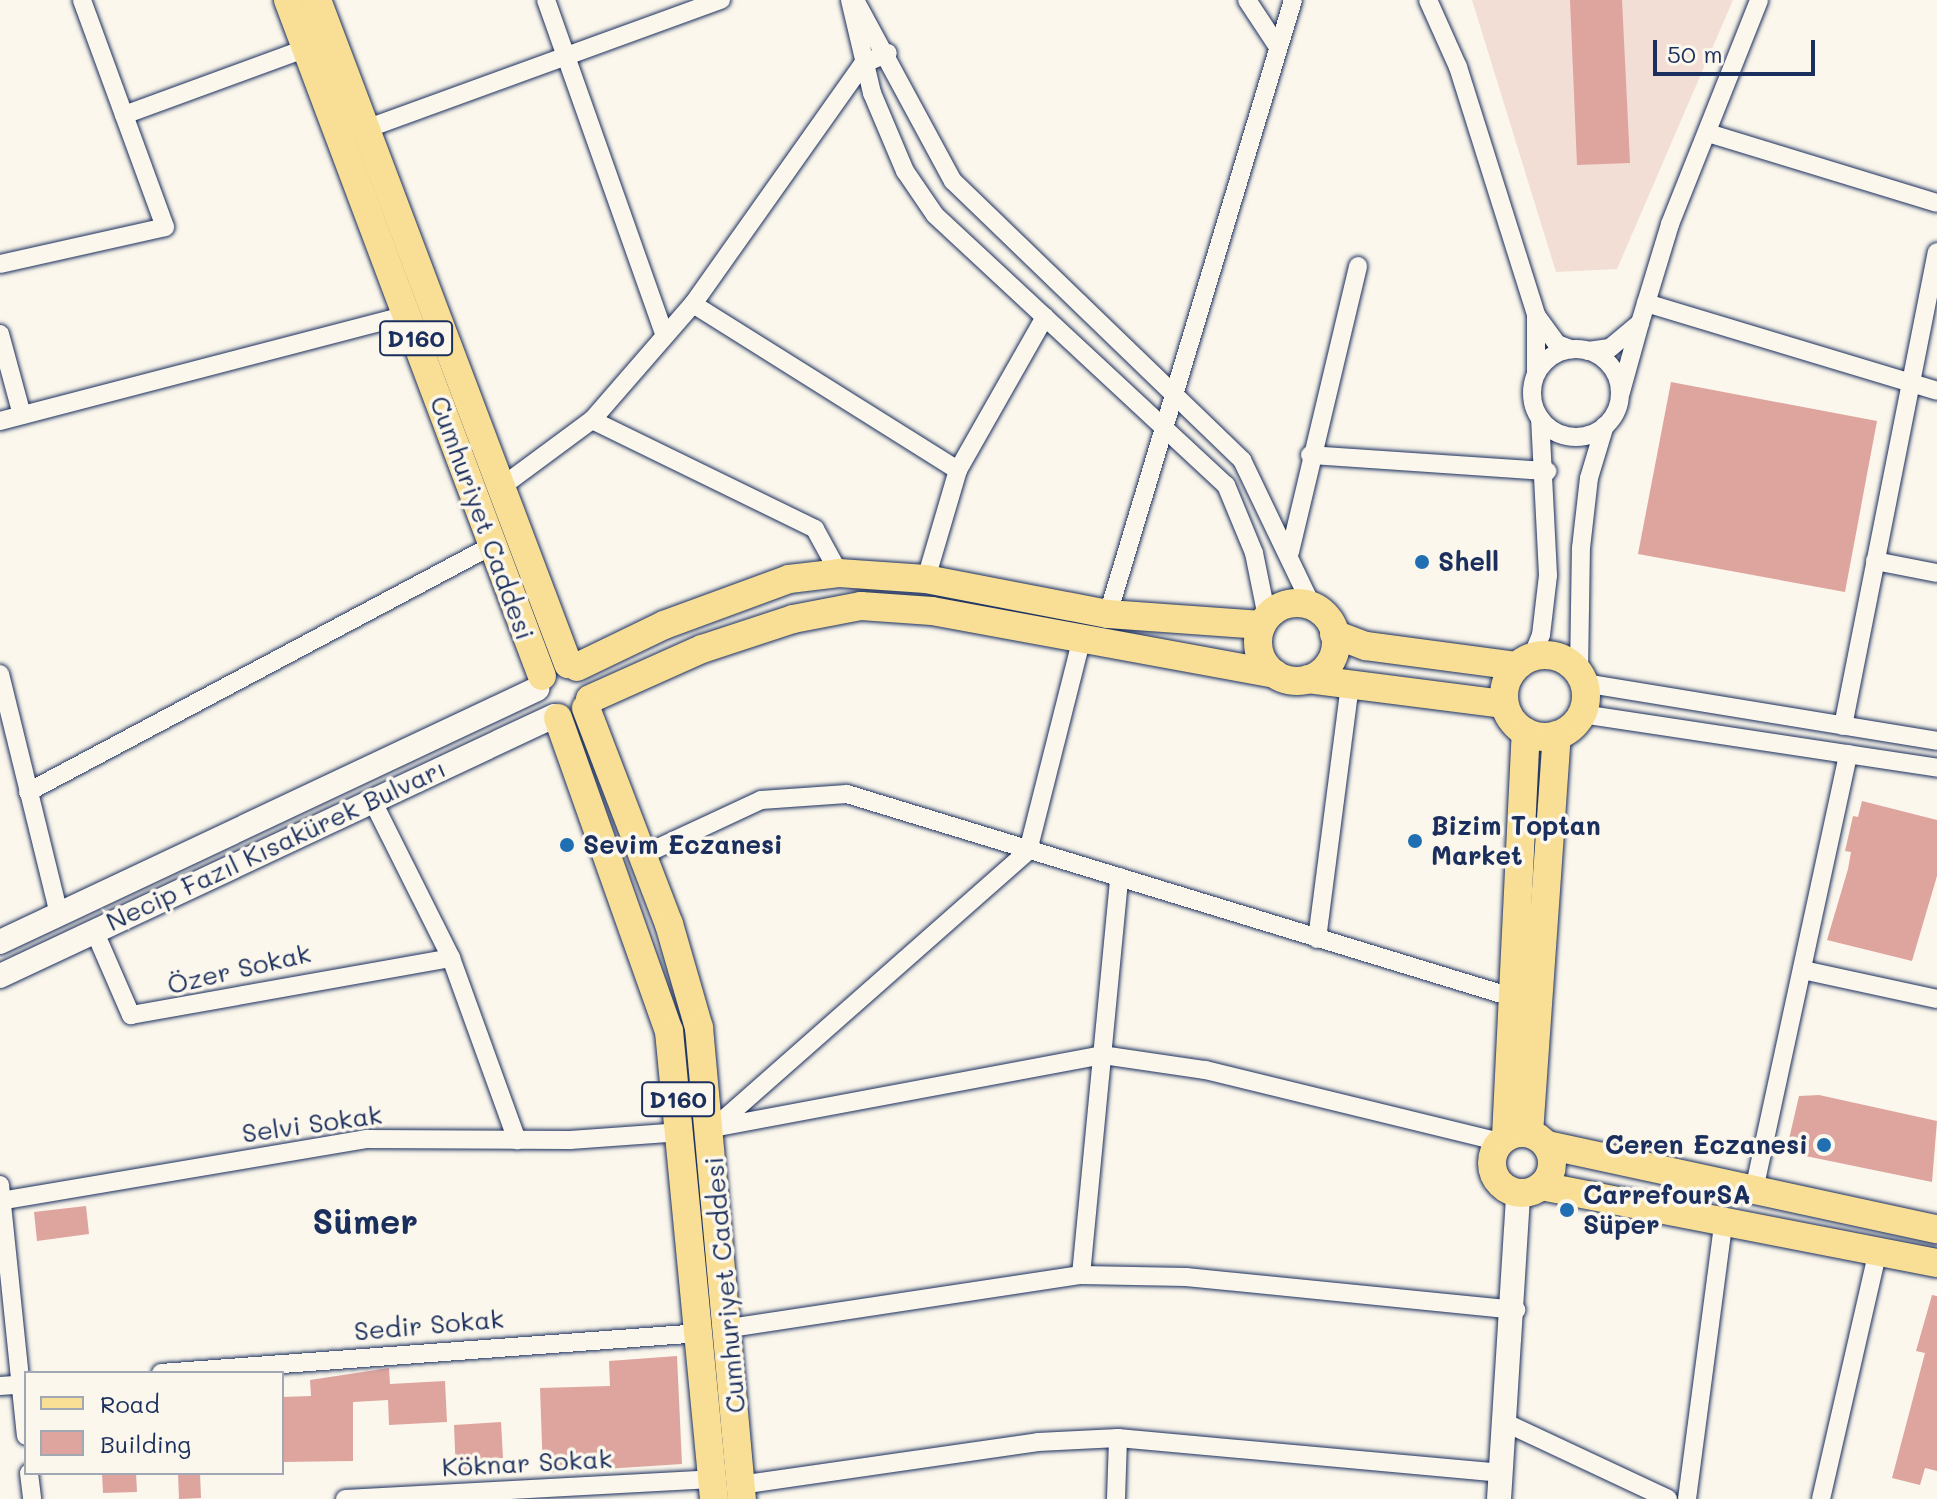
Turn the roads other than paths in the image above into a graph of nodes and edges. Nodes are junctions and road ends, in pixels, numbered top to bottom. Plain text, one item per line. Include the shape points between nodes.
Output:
1 (82, 0) edge
2 (288, 0) edge
3 (317, 0) edge
4 (546, 0) edge
5 (721, 0) edge
6 (853, 0) edge
7 (1247, 0) edge
8 (1293, 0) edge
9 (1428, 0) edge
10 (1759, 0) edge
11 (1278, 47) junction
12 (307, 48) junction
13 (888, 53) junction
14 (561, 55) junction
15 (863, 64) junction
16 (124, 115) junction
17 (366, 129) junction
18 (1708, 133) junction
19 (1937, 203) edge
20 (1937, 252) edge
21 (0, 264) edge
22 (1358, 266) dead end
23 (1646, 303) junction
24 (693, 304) junction
25 (408, 315) junction
26 (1536, 315) junction
27 (1045, 317) junction
28 (1640, 323) junction
29 (0, 334) edge
30 (664, 334) junction
31 (1579, 350) junction
32 (1536, 374) junction
33 (1912, 385) junction
34 (1173, 389) junction
35 (1937, 391) edge
36 (1619, 399) junction
37 (22, 415) junction
38 (1540, 418) junction
39 (592, 420) junction
40 (0, 421) edge
41 (1161, 421) junction
42 (1605, 425) junction
43 (1310, 455) junction
44 (958, 470) junction
45 (1547, 471) junction
46 (500, 488) junction
47 (491, 546) junction
48 (1290, 552) junction
49 (1875, 561) junction
50 (839, 573) junction
51 (1937, 573) edge
52 (926, 579) junction
53 (1312, 606) junction
54 (1108, 614) junction
55 (1265, 621) junction
56 (1334, 634) junction
57 (1081, 641) junction
58 (1524, 661) junction
59 (572, 666) junction
60 (0, 674) edge
61 (1275, 674) junction
62 (1582, 678) junction
63 (1308, 679) junction
64 (539, 683) junction
65 (1350, 686) junction
66 (588, 704) junction
67 (1504, 704) junction
68 (1582, 714) junction
69 (556, 717) junction
70 (1843, 726) junction
71 (1526, 732) junction
72 (1557, 735) junction
73 (1937, 741) edge
74 (1848, 754) junction
75 (1937, 768) edge
76 (28, 792) junction
77 (372, 800) junction
78 (1028, 851) junction
79 (643, 855) junction
80 (1119, 877) junction
81 (59, 915) junction
82 (94, 930) junction
83 (1317, 939) junction
84 (0, 942) edge
85 (451, 958) junction
86 (1803, 970) junction
87 (0, 976) edge
88 (1508, 996) junction
89 (1937, 999) edge
90 (1102, 1055) junction
91 (713, 1128) junction
92 (682, 1132) junction
93 (1521, 1139) junction
94 (517, 1140) junction
95 (1530, 1189) junction
96 (1754, 1190) junction
97 (1, 1195) edge
98 (1724, 1217) junction
99 (1937, 1229) edge
100 (1878, 1250) junction
101 (1937, 1263) edge
102 (1081, 1275) junction
103 (1516, 1310) junction
104 (730, 1328) junction
105 (701, 1333) junction
106 (188, 1371) edge
107 (24, 1384) edge
108 (0, 1386) edge
109 (1506, 1423) junction
110 (1118, 1438) junction
111 (1502, 1473) junction
112 (29, 1475) edge
113 (713, 1489) edge
114 (741, 1492) edge
115 (32, 1499) edge
116 (345, 1499) edge
117 (1116, 1499) edge
118 (1499, 1499) edge
119 (1668, 1499) edge
120 (1687, 1499) edge
121 (1821, 1499) edge

1 - 16 street
2 - 12 main road, Cumhuriyet Caddesi / D160
3 - 17 main road, Cumhuriyet Caddesi / D160
4 - 14 street
5 - 14 street
6 - 13 street
6 - 15 street
7 - 11 street
8 - 11 street
9 - 26 street via 1458,67
10 - 18 street
11 - 34 street
12 - 16 street
12 - 25 main road, Cumhuriyet Caddesi / D160
13 - 15 street
13 - 34 street via 953,181
14 - 17 street
14 - 30 street
15 - 24 street
15 - 27 street via 905,171 935,215
16 - 21 street via 165,227
17 - 46 main road, Cumhuriyet Caddesi / D160
18 - 19 street
18 - 23 street
20 - 33 street
22 - 43 street
23 - 28 street
23 - 33 street
24 - 30 street
24 - 44 street
25 - 37 street
25 - 47 main road, Cumhuriyet Caddesi / D160
26 - 31 street via 1557,344
26 - 32 street
27 - 41 street
27 - 44 street
28 - 31 street via 1610,348
28 - 36 street
29 - 37 street
30 - 39 street
31 - 32 street via 1550,357
31 - 36 street via 1609,364
32 - 38 street via 1532,397
33 - 35 street
33 - 49 street
34 - 41 street
34 - 48 street via 1242,460
36 - 42 street
37 - 40 street
38 - 42 street via 1564,435 1579,437
38 - 45 street
39 - 46 street
39 - 50 street via 815,529
41 - 54 street
41 - 55 street via 1226,485 1254,553
42 - 62 street via 1594,454 1584,520
43 - 45 street
43 - 48 street
44 - 52 street
45 - 58 street via 1546,609
46 - 59 main road, Cumhuriyet Caddesi / D160
47 - 64 main road, Cumhuriyet Caddesi / D160
47 - 76 street
48 - 53 street
49 - 51 street
49 - 70 street
50 - 52 main road
50 - 59 main road via 789,579
52 - 54 main road
53 - 55 main road via 1286,605
53 - 56 main road
54 - 55 main road
55 - 61 main road via 1260,653
56 - 58 main road via 1366,646
56 - 63 main road via 1332,659
57 - 61 main road
57 - 66 main road via 932,611 861,606 793,619 702,649
57 - 78 street
58 - 62 main road via 1558,656
58 - 67 main road
59 - 64 main road
59 - 66 main road via 589,681
60 - 76 street
61 - 63 main road
62 - 68 main road
62 - 70 street
63 - 65 main road
64 - 69 main road via 540,706
64 - 81 main road, Necip Fazıl Kısakürek Bulvarı
65 - 67 main road
65 - 83 street
66 - 69 main road
66 - 79 main road, Cumhuriyet Caddesi / D160
67 - 71 main road
68 - 72 main road
68 - 74 street
69 - 77 main road, Necip Fazıl Kısakürek Bulvarı
69 - 92 main road, Cumhuriyet Caddesi / D160 via 669,1031
70 - 73 street
71 - 72 main road
71 - 88 main road
72 - 93 main road
74 - 75 street
74 - 86 street
76 - 81 street
77 - 82 main road, Necip Fazıl Kısakürek Bulvarı
77 - 85 street
78 - 79 street via 847,794 761,800
78 - 80 street
78 - 91 street
79 - 91 main road, Cumhuriyet Caddesi / D160 via 699,1028
80 - 83 street
80 - 90 street
81 - 84 main road, Necip Fazıl Kısakürek Bulvarı
82 - 85 street, Özer Sokak via 131,1015
82 - 87 main road, Necip Fazıl Kısakürek Bulvarı
83 - 88 street
85 - 94 street
86 - 89 street
86 - 96 street
88 - 93 main road
90 - 91 street
90 - 93 street via 1205,1070
90 - 102 street
91 - 104 main road, Cumhuriyet Caddesi / D160
92 - 94 street, Selvi Sokak
92 - 105 main road, Cumhuriyet Caddesi / D160
93 - 95 main road via 1552,1163
93 - 95 main road via 1492,1157 1495,1176
93 - 96 main road
94 - 97 street, Selvi Sokak via 366,1139
95 - 98 main road
95 - 103 main road
96 - 99 main road
97 - 107 street
98 - 100 main road
98 - 120 street
100 - 101 main road
100 - 121 street
102 - 103 street via 1186,1277
102 - 104 street
103 - 109 main road
104 - 114 main road, Cumhuriyet Caddesi / D160
105 - 106 street, Sedir Sokak
105 - 113 main road, Cumhuriyet Caddesi / D160
107 - 108 street
109 - 111 main road
109 - 119 street
110 - 111 street
110 - 114 street via 1038,1442
110 - 117 street
111 - 118 main road
112 - 115 street
113 - 116 street, Köknar Sokak

